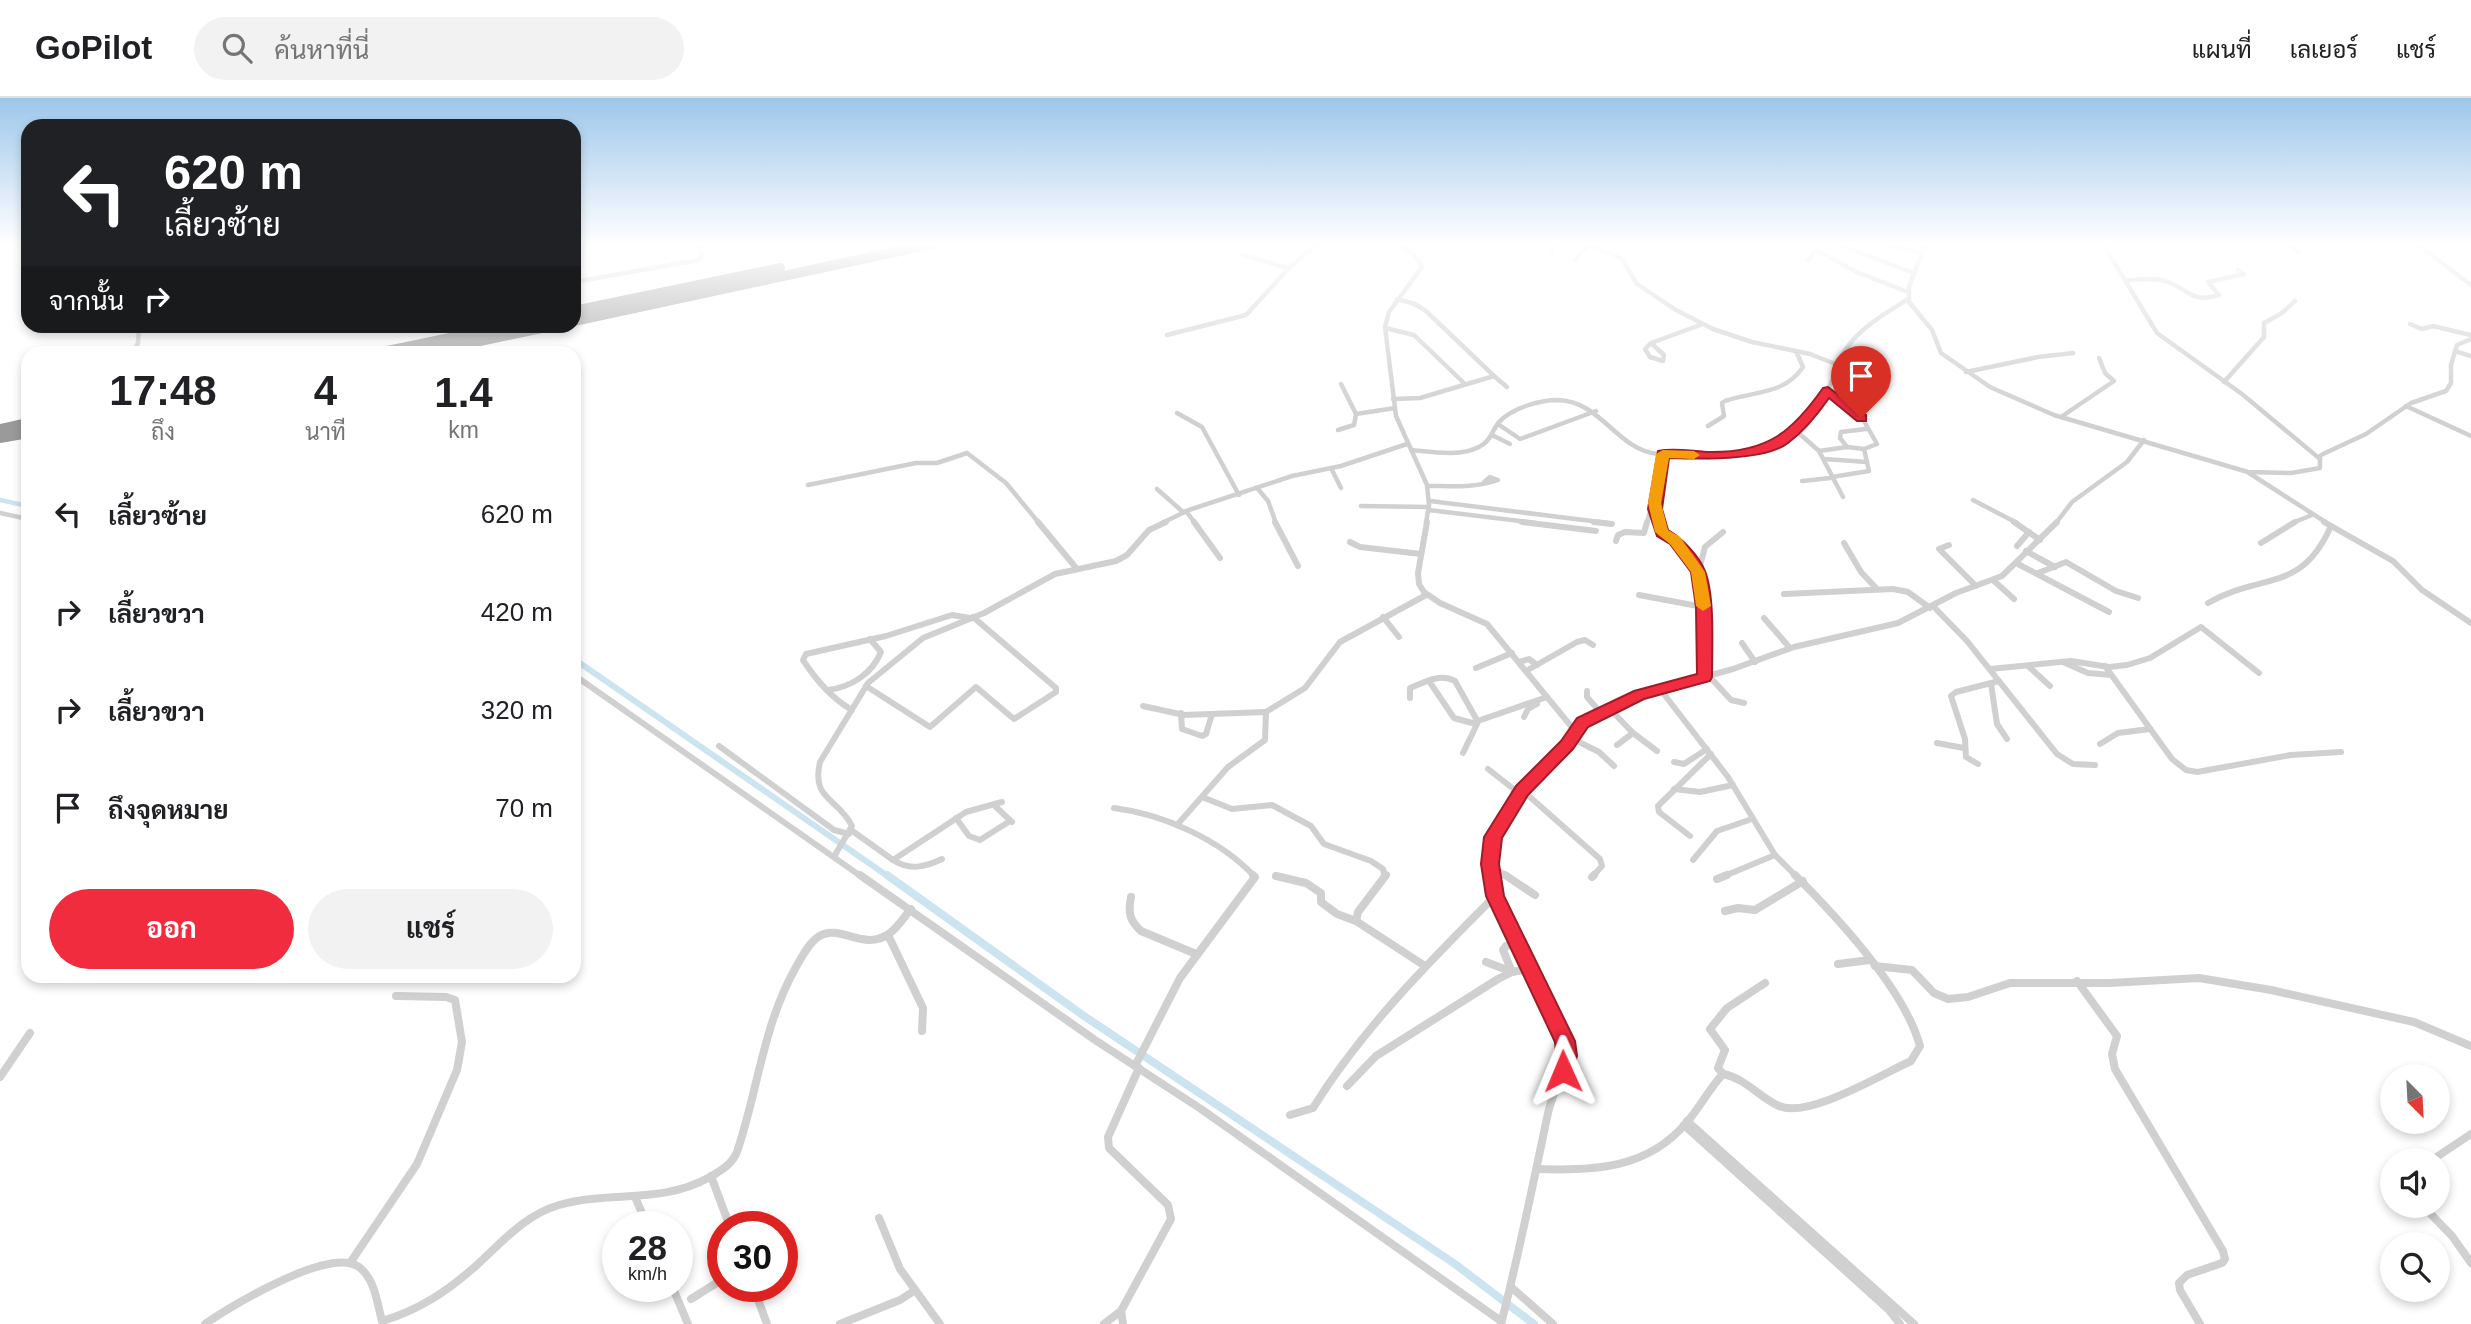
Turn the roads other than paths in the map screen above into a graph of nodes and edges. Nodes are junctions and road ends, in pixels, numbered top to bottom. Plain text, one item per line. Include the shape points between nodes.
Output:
1 (636, 301) edge
2 (649, 301) edge
3 (1259, 301) edge
4 (1396, 301) edge
5 (1405, 301) edge
6 (1665, 301) edge
7 (1901, 301) edge
8 (1912, 301) edge
9 (2139, 301) edge
10 (2295, 301) dead end
11 (581, 311) edge
12 (581, 319) edge
13 (1703, 324) junction
14 (2410, 324) dead end
15 (1385, 328) junction
16 (474, 333) edge
17 (518, 333) edge
18 (1167, 335) dead end
19 (2471, 337) edge
20 (1651, 343) dead end
21 (412, 346) edge
22 (457, 346) edge
23 (1796, 351) junction
24 (2455, 351) junction
25 (2073, 353) dead end
26 (1843, 354) junction
27 (2471, 356) edge
28 (1819, 357) junction
29 (2099, 358) dead end
30 (1838, 365) junction
31 (1966, 372) junction
32 (1494, 376) junction
33 (2224, 382) junction
34 (1341, 384) dead end
35 (1465, 384) junction
36 (1507, 387) dead end
37 (1828, 391) junction
38 (1393, 399) junction
39 (2406, 406) junction
40 (1395, 408) junction
41 (1596, 411) junction
42 (1177, 413) dead end
43 (1356, 414) junction
44 (2061, 417) junction
45 (21, 424) edge
46 (1498, 424) junction
47 (1707, 426) dead end
48 (1793, 428) junction
49 (0, 429) edge
50 (1866, 429) junction
51 (1338, 430) dead end
52 (21, 434) edge
53 (1492, 435) junction
54 (2471, 436) edge
55 (0, 438) edge
56 (2144, 440) junction
57 (1510, 444) dead end
58 (1409, 447) junction
59 (1847, 447) junction
60 (1864, 449) junction
61 (1819, 451) junction
62 (1663, 454) junction
63 (1824, 459) junction
64 (2320, 459) junction
65 (1867, 462) junction
66 (1331, 468) junction
67 (2248, 472) junction
68 (1832, 477) junction
69 (1802, 481) dead end
70 (1482, 484) dead end
71 (808, 485) dead end
72 (1428, 486) junction
73 (1341, 488) dead end
74 (1157, 489) dead end
75 (1258, 489) junction
76 (1239, 495) junction
77 (1843, 497) dead end
78 (1973, 500) dead end
79 (1361, 506) dead end
80 (1429, 506) junction
81 (1655, 509) junction
82 (1185, 511) junction
83 (0, 513) edge
84 (2312, 515) junction
85 (21, 518) edge
86 (1612, 524) dead end
87 (2331, 526) junction
88 (1596, 531) dead end
89 (1723, 532) dead end
90 (2029, 532) junction
91 (2040, 540) junction
92 (1616, 541) dead end
93 (1350, 542) dead end
94 (1844, 543) dead end
95 (2262, 543) dead end
96 (1950, 545) dead end
97 (2017, 546) dead end
98 (2026, 551) junction
99 (1421, 554) junction
100 (1220, 558) dead end
101 (2016, 562) junction
102 (1298, 566) dead end
103 (2055, 566) junction
104 (1077, 569) junction
105 (1698, 572) junction
106 (2038, 573) junction
107 (1993, 580) junction
108 (1976, 586) junction
109 (1877, 589) junction
110 (1784, 594) dead end
111 (1426, 595) junction
112 (1639, 595) dead end
113 (2138, 598) dead end
114 (2014, 599) dead end
115 (2208, 603) dead end
116 (1703, 607) junction
117 (1932, 607) junction
118 (2109, 612) dead end
119 (1391, 615) junction
120 (1383, 617) junction
121 (972, 618) junction
122 (1764, 618) dead end
123 (2471, 623) edge
124 (1390, 626) junction
125 (1399, 637) dead end
126 (870, 639) junction
127 (1742, 643) dead end
128 (1593, 645) dead end
129 (1790, 648) junction
130 (1512, 653) junction
131 (1519, 662) junction
132 (1755, 662) junction
133 (2063, 662) junction
134 (1537, 665) junction
135 (2028, 666) junction
136 (2105, 666) junction
137 (1476, 668) dead end
138 (1990, 669) junction
139 (1526, 671) junction
140 (2259, 673) dead end
141 (2111, 675) junction
142 (1707, 677) junction
143 (581, 680) edge
144 (1429, 681) junction
145 (1995, 682) junction
146 (866, 686) junction
147 (2050, 686) dead end
148 (1660, 689) junction
149 (828, 690) junction
150 (1587, 691) dead end
151 (1410, 698) dead end
152 (1548, 698) junction
153 (1744, 703) dead end
154 (1143, 706) dead end
155 (1609, 708) junction
156 (852, 710) junction
157 (1266, 712) junction
158 (1181, 713) junction
159 (1601, 713) junction
160 (1212, 714) junction
161 (1524, 717) dead end
162 (1478, 722) junction
163 (2150, 729) junction
164 (1633, 733) junction
165 (1573, 735) junction
166 (2007, 739) dead end
167 (1937, 743) dead end
168 (2101, 744) dead end
169 (1617, 745) dead end
170 (719, 746) dead end
171 (1965, 748) junction
172 (1657, 751) dead end
173 (1709, 752) junction
174 (2342, 752) dead end
175 (1463, 753) dead end
176 (1674, 762) dead end
177 (1978, 764) dead end
178 (2095, 765) dead end
179 (1614, 766) dead end
180 (1488, 769) dead end
181 (1733, 785) junction
182 (1674, 789) junction
183 (1521, 792) junction
184 (1202, 797) junction
185 (1114, 808) dead end
186 (956, 818) junction
187 (1752, 819) junction
188 (1177, 825) junction
189 (849, 834) junction
190 (1690, 836) dead end
191 (837, 852) junction
192 (1775, 855) junction
193 (942, 859) dead end
194 (893, 860) junction
195 (1693, 860) dead end
196 (1490, 864) junction
197 (1276, 876) dead end
198 (1592, 877) dead end
199 (1717, 879) dead end
200 (1803, 881) junction
201 (1535, 895) dead end
202 (1495, 896) junction
203 (1131, 897) dead end
204 (911, 909) junction
205 (1725, 911) dead end
206 (1356, 921) junction
207 (888, 935) junction
208 (1518, 944) junction
209 (1196, 954) junction
210 (1486, 962) dead end
211 (1873, 963) junction
212 (1838, 964) dead end
213 (1425, 966) junction
214 (1530, 969) junction
215 (1512, 972) junction
216 (2077, 981) junction
217 (1765, 984) dead end
218 (396, 996) dead end
219 (922, 1031) dead end
220 (30, 1033) dead end
221 (2471, 1046) edge
222 (1138, 1065) junction
223 (1723, 1074) junction
224 (0, 1077) edge
225 (1347, 1086) dead end
226 (1290, 1115) dead end
227 (1686, 1123) junction
228 (2471, 1135) edge
229 (2450, 1148) edge
230 (1537, 1169) junction
231 (711, 1176) junction
232 (635, 1197) junction
233 (641, 1211) edge
234 (724, 1211) edge
235 (878, 1218) dead end
236 (2435, 1218) edge
237 (351, 1262) junction
238 (2471, 1263) edge
239 (914, 1291) junction
240 (1510, 1291) junction
241 (679, 1302) edge
242 (759, 1302) edge
243 (1121, 1311) junction
244 (382, 1323) edge
245 (1501, 1323) edge
246 (205, 1324) edge
247 (688, 1324) edge
248 (767, 1324) edge
249 (840, 1324) edge
250 (940, 1324) edge
251 (1104, 1324) edge
252 (1123, 1324) edge
253 (1553, 1324) edge
254 (1900, 1324) edge
255 (1913, 1324) edge
256 (2200, 1324) edge

1 - 11 highway
2 - 12 highway
3 - 18 street via 1245,316
4 - 15 street
5 - 32 street via 1426,311
6 - 13 street
7 - 26 street
8 - 31 street via 1941,352
9 - 33 street via 2157,333
10 - 33 street via 2264,323 2264,337
13 - 20 street
13 - 23 street via 1752,342
14 - 19 street
15 - 35 street via 1414,335
15 - 38 street
16 - 21 highway
17 - 22 highway
19 - 24 street
23 - 28 street
23 - 47 street via 1803,367 1798,375 1775,390 1725,401 1724,416
24 - 27 street
24 - 39 street via 2450,387
25 - 31 street
26 - 28 street
26 - 30 street
28 - 30 street
29 - 44 street via 2114,381
30 - 37 street
31 - 44 street
32 - 35 street
32 - 36 street
33 - 64 street
34 - 43 street
35 - 38 street via 1420,398
37 - 48 street
37 - 50 street via 1864,421
38 - 40 street
39 - 54 street
39 - 64 street
40 - 43 street
40 - 58 street
41 - 46 street via 1570,401 1549,401
41 - 46 street via 1520,439
41 - 62 street via 1631,447
42 - 76 street via 1202,427
43 - 51 street via 1354,425
44 - 56 street
45 - 49 highway
46 - 53 street
48 - 61 street
48 - 62 street via 1779,443 1764,448 1716,456
50 - 59 street via 1841,432
50 - 60 street via 1877,444
52 - 55 highway
53 - 57 street
53 - 58 street via 1482,446 1462,452
56 - 67 street
56 - 91 street via 2127,462 2072,502
58 - 66 street
58 - 72 street
59 - 60 street
59 - 61 street
60 - 65 street
61 - 63 street
62 - 81 street
63 - 65 street
63 - 68 street
64 - 67 street via 2320,468 2305,472
65 - 68 street via 1866,473
66 - 73 street
66 - 75 street
67 - 84 street
68 - 69 street
68 - 77 street
70 - 72 street
71 - 104 street via 916,463 933,464 967,453 1006,483
72 - 80 street
74 - 82 street
75 - 76 street
75 - 102 street
76 - 82 street
78 - 90 street
79 - 80 street
80 - 86 street
80 - 88 street
80 - 99 street
81 - 92 street via 1650,511 1644,533 1622,532
81 - 105 street via 1662,532 1675,541
82 - 100 street
82 - 104 street via 1149,530 1122,558
83 - 85 street
84 - 87 street
84 - 95 street
87 - 115 street via 2318,555 2299,572 2234,590
87 - 123 street via 2393,561 2428,594
89 - 105 street via 1706,544
90 - 91 street
90 - 97 street
91 - 98 street
93 - 99 street
94 - 109 street
96 - 108 street via 1939,549
98 - 101 street
98 - 103 street
99 - 111 street via 1418,581
101 - 106 street
101 - 107 street
103 - 106 street
103 - 113 street via 2066,562 2116,591
104 - 121 street via 1046,578
105 - 116 street
106 - 118 street
107 - 108 street
107 - 114 street
108 - 117 street
109 - 110 street
109 - 117 street via 1908,592
111 - 119 street
111 - 130 street via 1479,618
112 - 116 street
116 - 142 street
117 - 129 street via 1887,627
117 - 138 street
119 - 120 street
119 - 124 street via 1394,622
120 - 124 street
120 - 157 street via 1339,642 1311,682
121 - 126 street via 952,615
121 - 146 street via 913,644
121 - 146 street via 1056,692 1014,719 976,687 930,727
122 - 129 street
124 - 125 street
126 - 149 street via 881,652 877,660 852,685
126 - 149 street via 804,656 805,664
127 - 132 street
128 - 134 street via 1577,642
129 - 132 street
130 - 131 street
130 - 137 street
131 - 134 street via 1529,659
131 - 139 street
132 - 142 street
133 - 135 street
133 - 136 street via 2079,660
133 - 141 street via 2088,673
134 - 139 street
135 - 138 street
135 - 147 street
136 - 140 street via 2140,662 2201,627
136 - 141 street
138 - 145 street
139 - 152 street
141 - 163 street
142 - 148 street
142 - 153 street via 1731,700
143 - 191 street
144 - 151 street via 1410,688
144 - 162 street via 1454,718
144 - 162 street via 1445,675 1455,679
145 - 166 street via 1997,724
145 - 171 street via 1951,696
145 - 178 street via 2057,754 2073,764
146 - 156 street
148 - 155 street
148 - 173 street
149 - 156 street
150 - 159 street via 1587,698
152 - 161 street via 1528,709
152 - 162 street
152 - 165 street
154 - 158 street via 1156,713
155 - 159 street
155 - 164 street
156 - 189 street via 820,762 817,779 821,795 848,818
157 - 160 street
157 - 184 street via 1265,740 1228,768
158 - 160 street
158 - 160 street via 1182,729 1202,736
159 - 165 street via 1583,722
162 - 175 street
163 - 168 street via 2118,733
163 - 174 street via 2172,759 2191,771
164 - 169 street
164 - 172 street
165 - 179 street
165 - 183 street
167 - 171 street
170 - 189 street via 834,830
171 - 177 street via 1966,757
173 - 176 street via 1684,764
173 - 181 street
173 - 182 street
180 - 183 street
181 - 182 street via 1700,792
181 - 187 street
182 - 190 street via 1658,806 1659,812
183 - 196 street via 1497,826
183 - 198 street via 1600,859 1602,866
184 - 188 street
184 - 206 street via 1232,809 1272,805 1311,826 1324,844 1377,864 1386,876 1357,912
185 - 188 street via 1134,809
186 - 186 street via 999,804 1012,822 980,840 969,835
186 - 194 street
187 - 192 street
187 - 195 street via 1716,830
188 - 209 street via 1212,844 1255,877
189 - 191 street
189 - 194 street
191 - 204 street
192 - 199 street
192 - 200 street
193 - 194 street via 909,867
196 - 201 street
196 - 202 street
197 - 206 street via 1316,889 1331,910
200 - 205 street via 1755,911
200 - 211 street
202 - 208 street
202 - 213 street
203 - 209 street via 1128,913 1136,928
204 - 207 street
204 - 222 street
206 - 213 street
207 - 219 street via 923,1009
207 - 231 street via 866,941 827,931 808,947 780,1005 733,1160
208 - 214 street
208 - 215 street via 1503,950
209 - 222 street via 1164,1005
210 - 215 street
211 - 212 street
211 - 216 street via 1912,970 1934,993 1948,999 2010,983
211 - 223 street via 1919,1038 1919,1050 1911,1061 1815,1105 1794,1110
213 - 226 street via 1325,1087 1313,1108
214 - 215 street
214 - 230 street via 1565,1041 1567,1056 1549,1110
215 - 225 street via 1376,1056
216 - 221 street via 2179,977 2226,982 2414,1022
216 - 256 street via 2117,1036 2112,1054 2115,1069 2223,1251 2225,1259 2217,1266 2187,1275 2179,1283
217 - 223 street via 1721,1012 1710,1029 1725,1050 1718,1068
218 - 237 street via 455,1000 462,1042 459,1063 417,1164
220 - 224 street
222 - 243 street via 1108,1143 1168,1205 1171,1219
222 - 245 street
223 - 227 street
227 - 230 street via 1647,1154 1617,1167 1592,1172
227 - 254 street
227 - 255 street
228 - 229 street
230 - 240 street
231 - 232 street via 680,1191
231 - 234 street
232 - 233 street
232 - 244 street via 573,1200 540,1210 439,1295
235 - 239 street
236 - 238 street
237 - 244 street via 367,1274
237 - 246 street via 294,1275 246,1297
239 - 249 street
239 - 250 street
240 - 245 street
240 - 253 street
241 - 247 street
242 - 248 street
243 - 251 street
243 - 252 street

